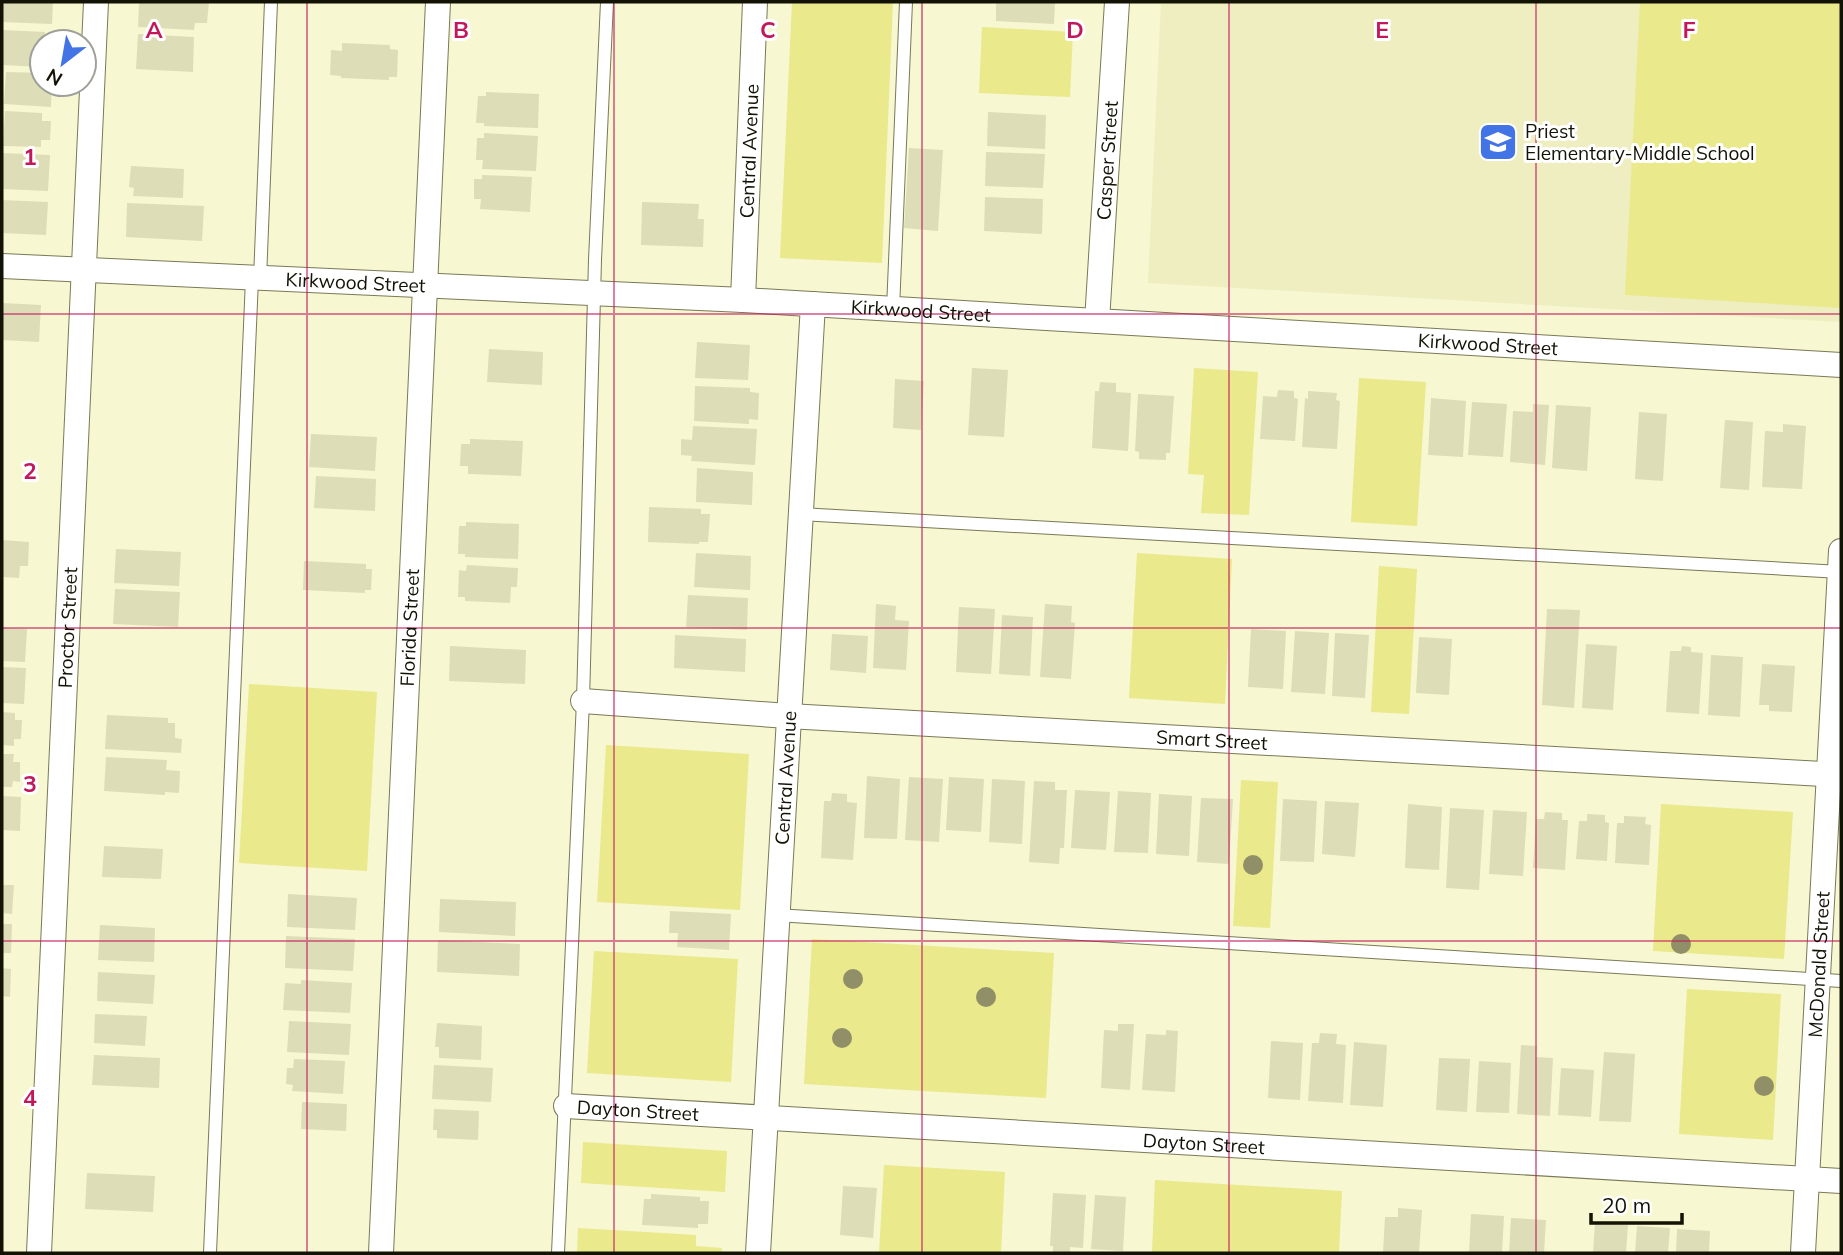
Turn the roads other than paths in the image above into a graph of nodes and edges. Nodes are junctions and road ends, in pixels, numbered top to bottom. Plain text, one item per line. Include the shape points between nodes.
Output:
1 (96, 2) edge
2 (271, 2) edge
3 (438, 2) edge
4 (607, 2) edge
5 (755, 2) edge
6 (906, 2) edge
7 (1117, 2) edge
8 (2, 266) edge
9 (84, 270) junction
10 (256, 279) junction
11 (425, 286) junction
12 (595, 293) junction
13 (743, 300) junction
14 (813, 304) junction
15 (893, 309) junction
16 (1097, 321) junction
17 (1841, 365) edge
18 (800, 514) junction
19 (1841, 565) edge
20 (583, 701) junction
21 (788, 716) junction
22 (1835, 775) edge
23 (776, 915) junction
24 (1830, 981) edge
25 (566, 1106) junction
26 (765, 1119) junction
27 (1808, 1179) junction
28 (1841, 1181) edge
29 (39, 1253) edge
30 (210, 1253) edge
31 (381, 1253) edge
32 (558, 1253) edge
33 (758, 1253) edge
34 (1803, 1253) edge

1 - 9 street, Proctor Street
2 - 10 lane
3 - 11 street, Florida Street
4 - 12 lane
5 - 13 street, Central Avenue
6 - 15 lane
7 - 16 street, Casper Street
8 - 9 street, Kirkwood Street
9 - 10 street, Kirkwood Street
9 - 29 street, Proctor Street
10 - 11 street, Kirkwood Street
10 - 30 lane
11 - 12 street, Kirkwood Street
11 - 31 street, Florida Street
12 - 13 street, Kirkwood Street
12 - 20 lane
13 - 14 street, Kirkwood Street
14 - 15 street, Kirkwood Street
14 - 18 street, Central Avenue
15 - 16 street, Kirkwood Street
16 - 17 street, Kirkwood Street
18 - 19 lane
18 - 21 street, Central Avenue
19 - 22 street, McDonald Street
20 - 21 street, Smart Street
20 - 25 lane
21 - 22 street, Smart Street
21 - 23 street, Central Avenue
22 - 24 street, McDonald Street
23 - 24 lane
23 - 26 street, Central Avenue
24 - 27 street, McDonald Street
25 - 26 street, Dayton Street
25 - 32 lane
26 - 27 street, Dayton Street
26 - 33 street, Central Avenue
27 - 28 street, Dayton Street
27 - 34 street, McDonald Street

